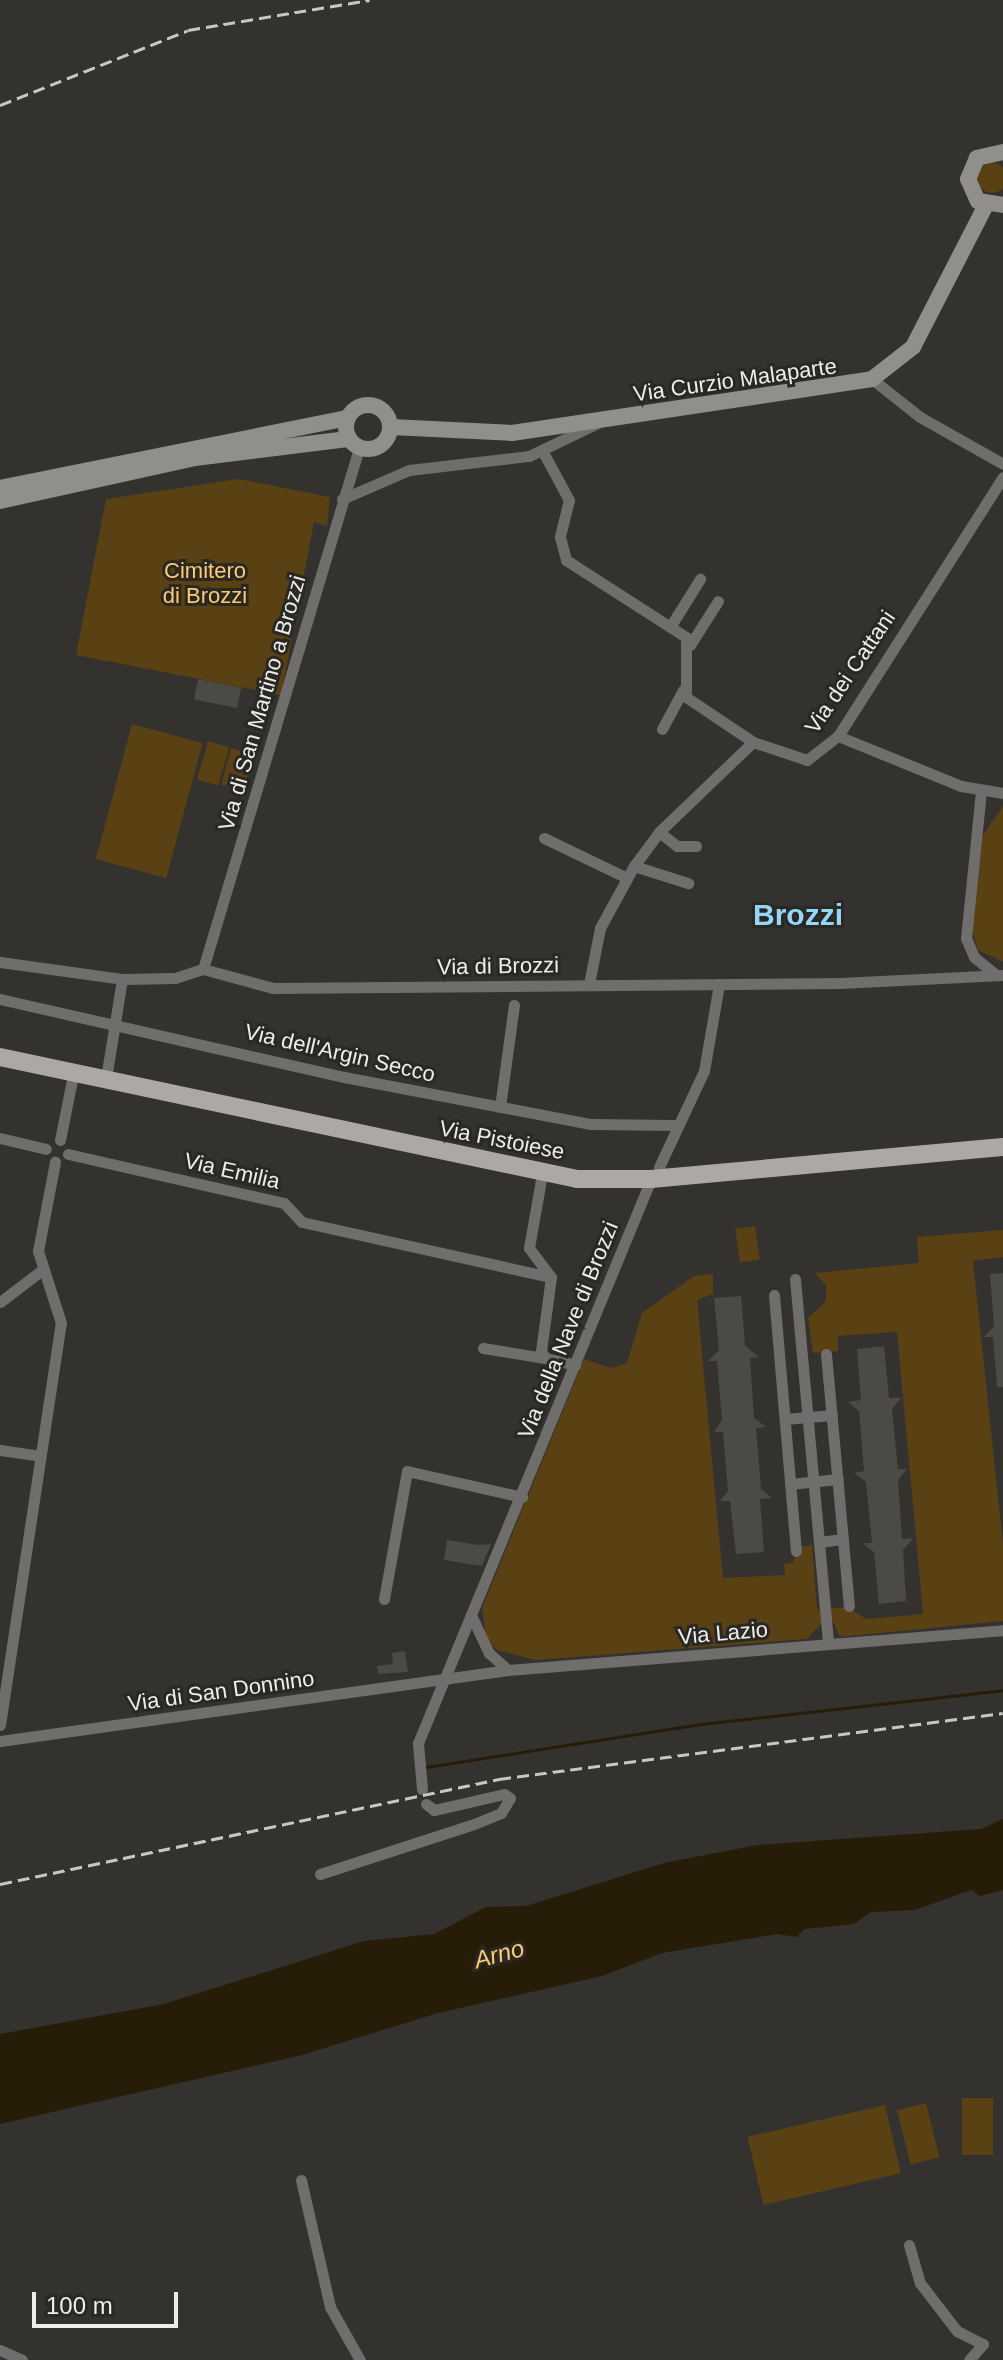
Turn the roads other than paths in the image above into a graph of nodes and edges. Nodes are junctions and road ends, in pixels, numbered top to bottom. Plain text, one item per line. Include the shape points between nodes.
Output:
1 (1003, 152) edge
2 (994, 205) edge
3 (872, 379) junction
4 (348, 418) junction
5 (602, 420) junction
6 (391, 427) junction
7 (354, 443) junction
8 (543, 452) junction
9 (1003, 464) edge
10 (1003, 477) edge
11 (0, 488) edge
12 (342, 499) junction
13 (0, 501) edge
14 (700, 579) dead end
15 (718, 601) dead end
16 (670, 627) junction
17 (690, 645) junction
18 (683, 690) junction
19 (662, 729) dead end
20 (838, 736) junction
21 (753, 742) junction
22 (981, 791) junction
23 (1003, 793) edge
24 (659, 832) junction
25 (544, 838) dead end
26 (696, 846) dead end
27 (634, 866) junction
28 (627, 878) junction
29 (688, 883) dead end
30 (0, 962) edge
31 (203, 969) junction
32 (1000, 975) edge
33 (122, 979) junction
34 (589, 984) junction
35 (719, 984) junction
36 (515, 995) junction
37 (0, 999) edge
38 (116, 1021) junction
39 (0, 1049) edge
40 (0, 1057) edge
41 (74, 1070) junction
42 (107, 1072) junction
43 (500, 1107) junction
44 (674, 1125) junction
45 (0, 1138) edge
46 (1003, 1138) edge
47 (60, 1140) junction
48 (1003, 1147) edge
49 (46, 1149) junction
50 (68, 1154) junction
51 (55, 1162) junction
52 (655, 1173) junction
53 (542, 1174) junction
54 (42, 1270) junction
55 (551, 1277) junction
56 (795, 1279) dead end
57 (774, 1295) dead end
58 (1, 1301) edge
59 (483, 1348) dead end
60 (826, 1354) dead end
61 (802, 1356) junction
62 (545, 1358) junction
63 (779, 1358) junction
64 (575, 1365) junction
65 (832, 1415) junction
66 (808, 1418) junction
67 (785, 1419) junction
68 (0, 1450) edge
69 (41, 1456) junction
70 (838, 1479) junction
71 (813, 1482) junction
72 (790, 1484) junction
73 (522, 1497) junction
74 (843, 1539) junction
75 (819, 1542) junction
76 (796, 1551) dead end
77 (384, 1599) dead end
78 (849, 1606) dead end
79 (472, 1617) junction
80 (1003, 1630) edge
81 (828, 1644) junction
82 (508, 1670) junction
83 (448, 1679) junction
84 (0, 1725) edge
85 (0, 1741) edge
86 (422, 1789) dead end
87 (427, 1806) dead end
88 (320, 1874) dead end
89 (301, 2180) dead end
90 (909, 2245) dead end
91 (0, 2350) edge
92 (22, 2360) edge
93 (360, 2360) edge
94 (969, 2360) edge

1 - 2 street via 984,153 969,170 970,189
2 - 3 street, Via Curzio Malaparte via 913,347
3 - 5 street, Via Curzio Malaparte
3 - 9 street via 920,417
4 - 6 street via 357,407 372,404 385,411
4 - 7 street
4 - 11 street
5 - 6 street, Via Curzio Malaparte via 512,433
5 - 8 street
6 - 7 street via 381,445
7 - 12 street, Via di San Martino a Brozzi
7 - 13 street via 195,458
8 - 12 street via 409,470
8 - 16 street via 569,500 560,537 566,560
10 - 20 street, Via dei Cattani
12 - 31 street, Via di San Martino a Brozzi
14 - 16 street
15 - 17 street
16 - 17 street
17 - 18 street
18 - 19 street
18 - 21 street, Via dei Cattani
20 - 21 street, Via dei Cattani via 807,760
20 - 22 street
21 - 24 street
22 - 23 street
22 - 32 street via 966,938 970,953
24 - 26 street via 677,846
24 - 27 street
25 - 28 street
27 - 28 street
27 - 29 street
28 - 34 street via 592,949
30 - 33 street
31 - 33 street via 175,978
31 - 36 street, Via di Brozzi via 263,987
32 - 35 street, Via di Brozzi
33 - 38 street
34 - 35 street, Via di Brozzi
34 - 36 street, Via di Brozzi
35 - 44 street, Via della Nave di Brozzi via 704,1071
36 - 43 street
37 - 38 street, Via dell'Argin Secco
38 - 42 street
38 - 43 street, Via dell'Argin Secco via 344,1077
39 - 41 main road, Via Pistoiese
40 - 41 main road, Via Pistoiese
41 - 42 main road, Via Pistoiese
41 - 47 street
41 - 53 main road, Via Pistoiese
42 - 52 main road, Via Pistoiese via 543,1165
43 - 44 street, Via dell'Argin Secco via 616,1129
44 - 52 street, Via della Nave di Brozzi
45 - 49 street
46 - 52 main road, Via Pistoiese
47 - 49 street
47 - 50 street
48 - 52 main road, Via Pistoiese
49 - 51 street
50 - 51 street
50 - 55 street, Via Emilia via 284,1203 302,1222
51 - 54 street via 39,1243
52 - 53 main road, Via Pistoiese
52 - 64 street, Via della Nave di Brozzi
53 - 55 street via 529,1248
54 - 58 street
54 - 69 street via 61,1323
55 - 62 street via 541,1344
56 - 61 street
57 - 63 street
59 - 62 street
60 - 65 street
61 - 63 street
61 - 66 street
62 - 64 street
63 - 67 street
64 - 73 street, Via della Nave di Brozzi
65 - 66 street
65 - 70 street
66 - 67 street
66 - 71 street
67 - 72 street
68 - 69 street
69 - 84 street
70 - 71 street
70 - 74 street
71 - 72 street
71 - 75 street
72 - 76 street
73 - 77 street via 407,1471
73 - 79 street, Via della Nave di Brozzi
74 - 75 street
74 - 78 street
75 - 81 street
79 - 82 street via 489,1653
79 - 83 street, Via della Nave di Brozzi
80 - 81 street, Via Lazio
81 - 82 street, Via Lazio
82 - 83 street, Via Lazio
83 - 85 street, Via di San Donnino
83 - 86 street, Via della Nave di Brozzi via 416,1755
87 - 88 street via 504,1794 510,1798 501,1813 474,1824
89 - 93 street via 330,2307
90 - 94 street via 920,2283 957,2331 983,2344
91 - 92 street

